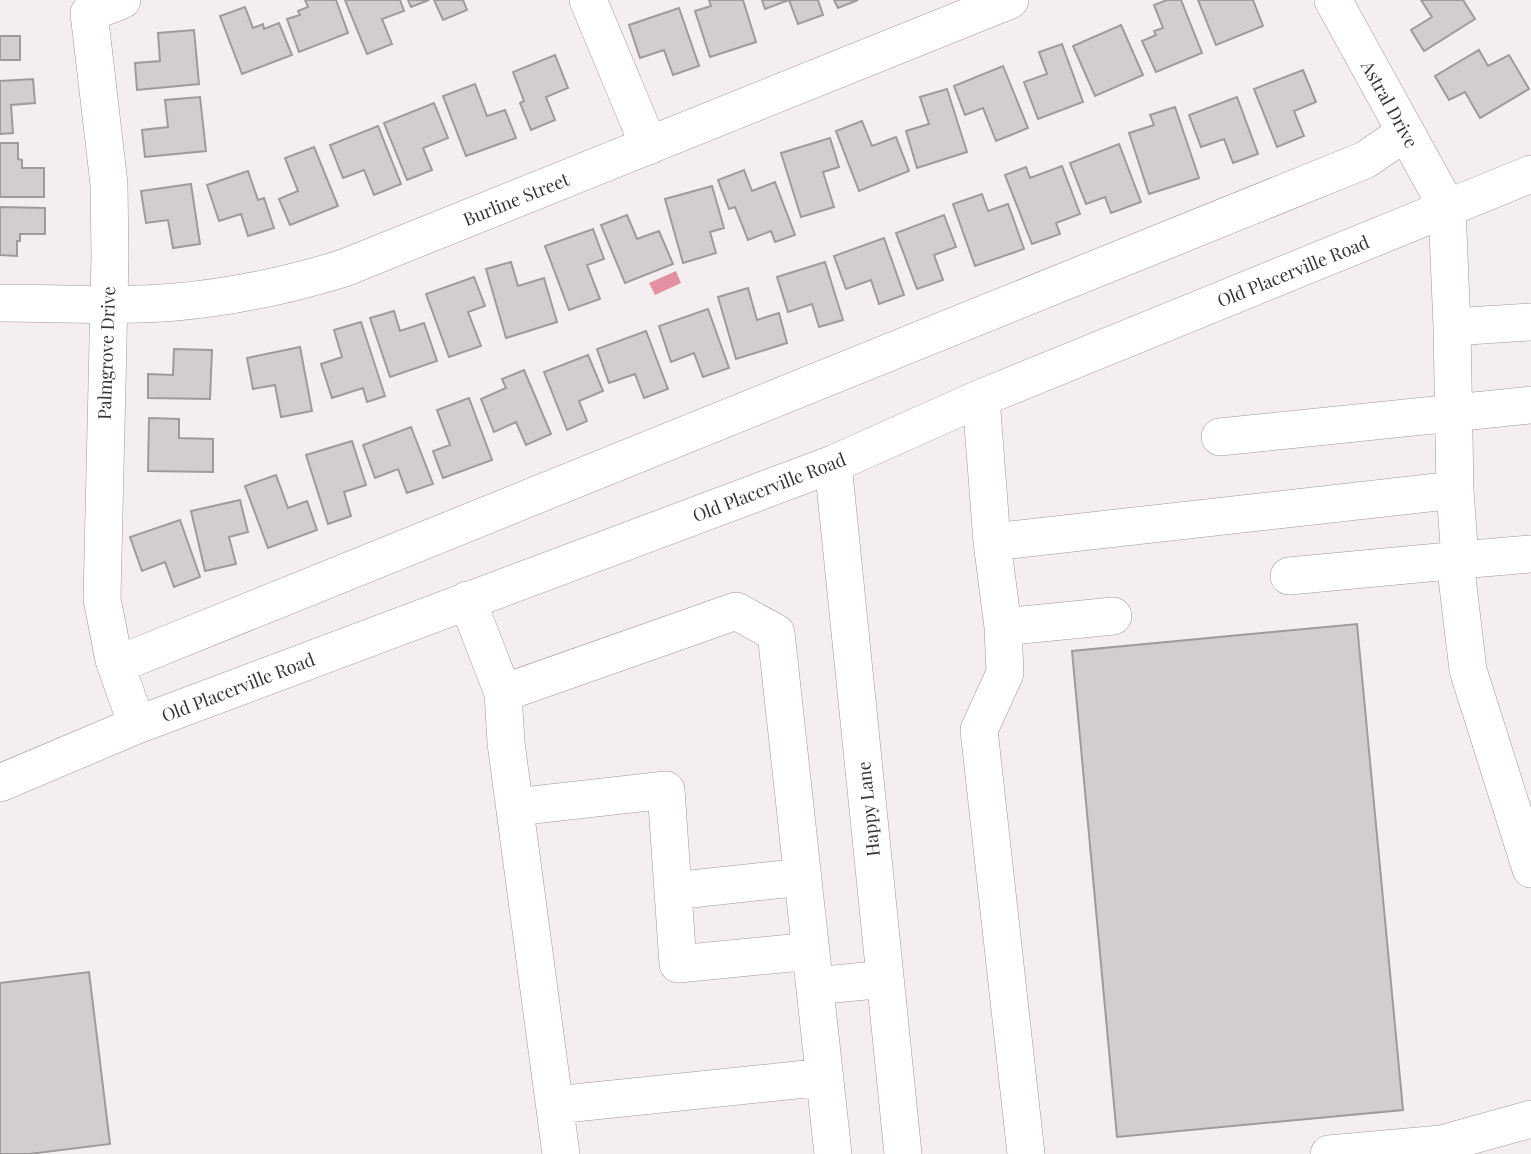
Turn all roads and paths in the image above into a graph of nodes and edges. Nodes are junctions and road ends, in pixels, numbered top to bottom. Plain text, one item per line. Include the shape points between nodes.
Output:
1 (122, 0) edge
2 (588, 0) edge
3 (1010, 0) edge
4 (1333, 0) edge
5 (972, 7) edge
6 (1406, 132) junction
7 (649, 146) junction
8 (1531, 174) edge
9 (1447, 207) junction
10 (0, 303) edge
11 (107, 303) junction
12 (1531, 322) edge
13 (1452, 327) junction
14 (981, 398) junction
15 (1531, 405) edge
16 (1453, 411) junction
17 (1220, 438) dead end
18 (833, 464) junction
19 (1455, 490) junction
20 (992, 542) junction
21 (1531, 554) edge
22 (1457, 560) junction
23 (1289, 576) dead end
24 (467, 600) junction
25 (1114, 616) dead end
26 (1003, 627) junction
27 (116, 666) junction
28 (503, 693) junction
29 (137, 725) junction
30 (0, 783) edge
31 (515, 807) junction
32 (1531, 869) edge
33 (803, 877) junction
34 (673, 891) junction
35 (813, 968) junction
36 (885, 979) junction
37 (825, 1077) junction
38 (555, 1105) junction
39 (1531, 1119) edge
40 (561, 1154) edge
41 (833, 1154) edge
42 (903, 1154) edge
43 (1026, 1154) edge
44 (1329, 1154) edge

1 - 11 street, Palmgrove Drive via 89,13 109,184
2 - 7 street
3 - 5 street, Burline Street
4 - 6 street, Astral Drive
5 - 7 street, Burline Street
6 - 9 street, Astral Drive
6 - 27 street via 1365,160
7 - 11 street, Burline Street via 311,278 202,299
8 - 9 street, Old Placerville Road
9 - 13 street
9 - 14 street, Old Placerville Road
10 - 11 street, Burline Street
11 - 27 street, Palmgrove Drive via 101,567 106,629
12 - 13 street
13 - 16 street
14 - 18 street, Old Placerville Road
14 - 20 street
15 - 16 street
16 - 17 street
16 - 19 street
18 - 24 street, Old Placerville Road
18 - 36 street, Happy Lane
19 - 20 street
19 - 22 street
20 - 26 street
21 - 22 street
22 - 23 street
22 - 32 street via 1468,670
24 - 28 street
24 - 29 street, Old Placerville Road
25 - 26 street
26 - 43 street via 1005,673 979,730
27 - 29 street, Palmgrove Drive
28 - 31 street
28 - 33 street via 736,611 776,633
29 - 30 street, Old Placerville Road
31 - 34 street via 666,790
31 - 38 street
33 - 34 street
33 - 35 street
34 - 35 street via 678,964
35 - 36 street
35 - 37 street
36 - 42 street, Happy Lane
37 - 38 street
37 - 41 street
38 - 40 street
39 - 44 street via 1441,1144

